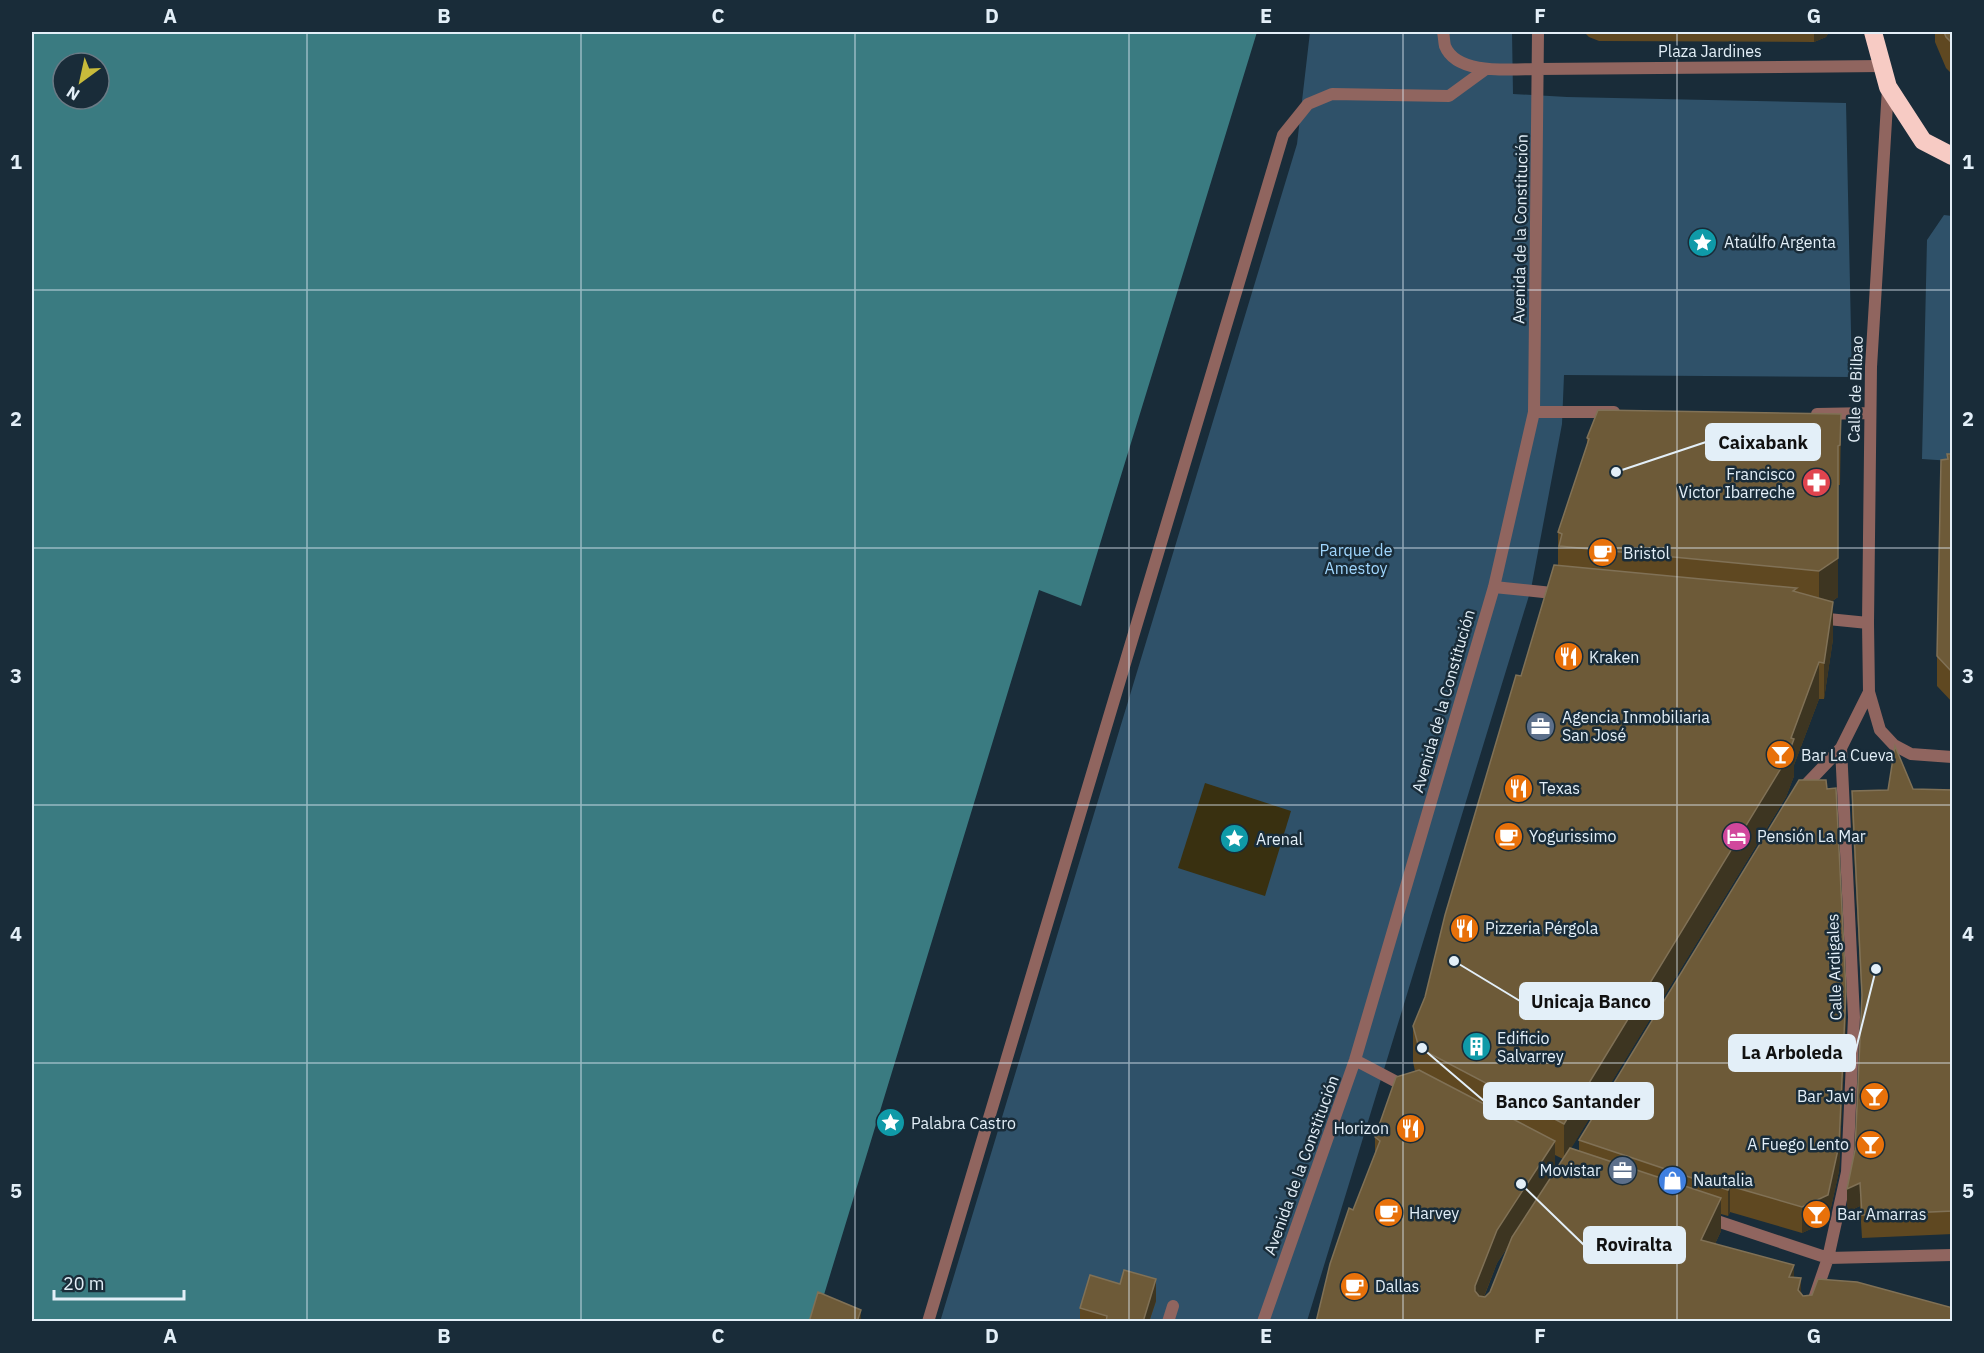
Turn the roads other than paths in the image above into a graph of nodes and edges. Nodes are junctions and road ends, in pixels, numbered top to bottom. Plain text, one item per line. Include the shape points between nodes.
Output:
1 (1443, 32) edge
2 (1538, 32) edge
3 (1873, 32) edge
4 (1882, 66) junction
5 (1486, 69) junction
6 (1538, 69) junction
7 (1888, 87) junction
8 (1953, 156) edge
9 (1534, 412) junction
10 (1621, 412) edge
11 (1870, 413) junction
12 (1799, 414) edge
13 (1494, 587) junction
14 (1577, 595) edge
15 (1810, 618) edge
16 (1868, 623) junction
17 (1869, 692) junction
18 (1841, 748) junction
19 (1953, 757) edge
20 (1794, 799) edge
21 (1355, 1060) junction
22 (1419, 1094) edge
23 (1692, 1213) edge
24 (1953, 1255) edge
25 (1828, 1258) junction
26 (1173, 1306) dead end
27 (928, 1322) edge
28 (1168, 1322) edge
29 (1263, 1322) edge
30 (1806, 1322) edge

1 - 5 street, Plaza Jardines via 1446,47 1459,62
2 - 6 street, Avenida de la Constitución
3 - 4 highway
4 - 6 street, Plaza Jardines
4 - 7 highway
5 - 6 street, Plaza Jardines
5 - 27 street via 1449,96 1332,94 1308,104 1283,135
6 - 9 street, Avenida de la Constitución
7 - 8 highway via 1923,141
7 - 11 street, Calle de Bilbao
9 - 10 street
9 - 13 street, Avenida de la Constitución
11 - 12 street
11 - 16 street, Calle de Bilbao
13 - 14 street
13 - 21 street, Avenida de la Constitución
15 - 16 street
16 - 17 street, Calle de Bilbao
17 - 18 street
17 - 19 street via 1880,730 1894,745 1911,754
18 - 20 street
18 - 25 street, Calle Ardigales via 1854,1017 1847,1172
21 - 22 street
21 - 29 street, Avenida de la Constitución
23 - 25 street
24 - 25 street
25 - 30 street, Calle Ardigales
26 - 28 street

